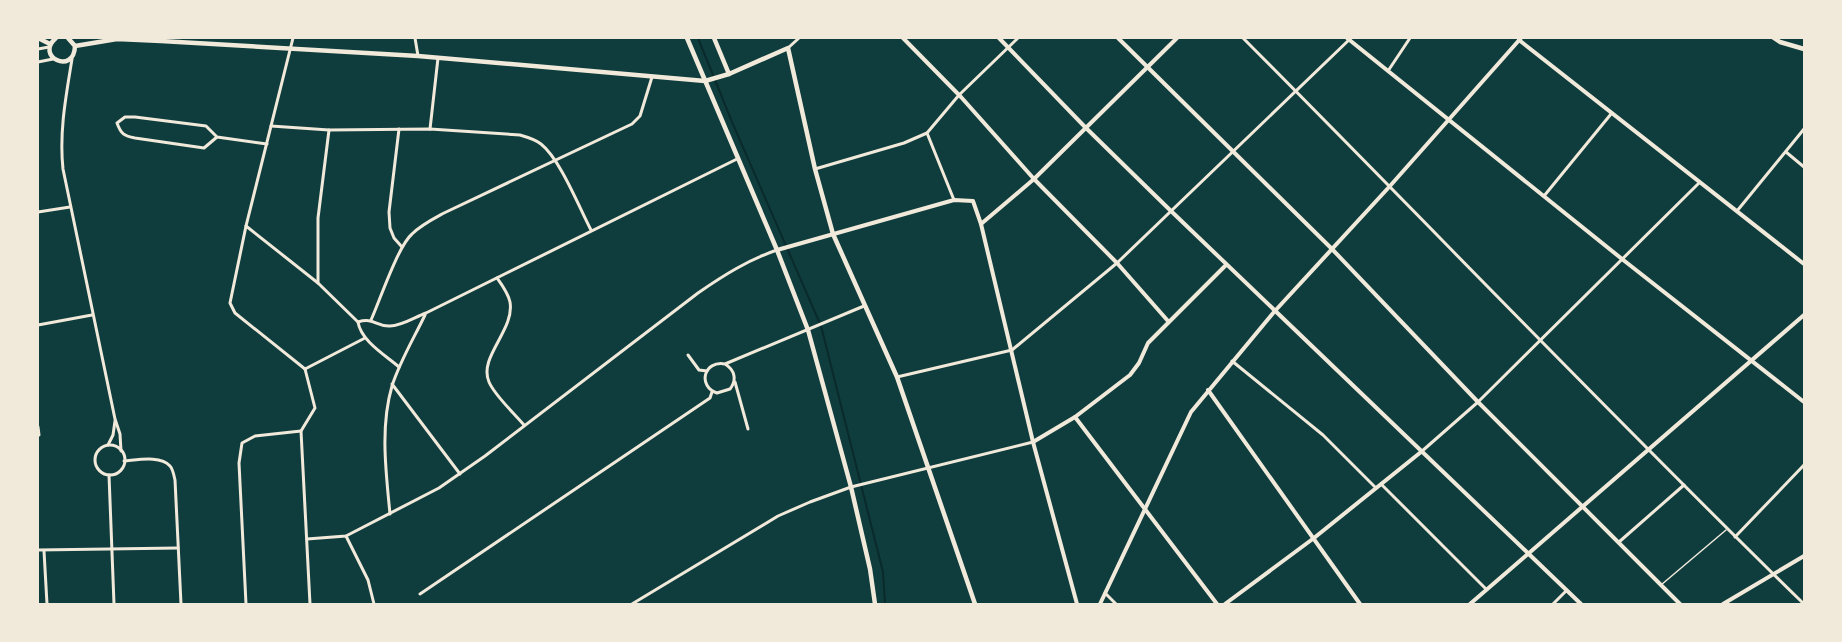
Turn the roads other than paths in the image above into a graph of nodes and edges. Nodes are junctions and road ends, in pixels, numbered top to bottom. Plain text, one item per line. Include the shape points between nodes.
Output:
1 (38, 38) edge
2 (56, 38) edge
3 (68, 38) edge
4 (292, 38) edge
5 (415, 38) edge
6 (687, 38) edge
7 (714, 38) edge
8 (799, 38) edge
9 (903, 38) edge
10 (999, 38) edge
11 (1018, 38) edge
12 (1118, 38) edge
13 (1177, 38) edge
14 (1243, 38) edge
15 (1349, 38) edge
16 (1410, 38) edge
17 (1774, 38) edge
18 (1520, 39) edge
19 (50, 45) junction
20 (75, 46) junction
21 (290, 48) junction
22 (788, 48) junction
23 (1009, 48) junction
24 (1804, 49) edge
25 (38, 50) edge
26 (418, 56) junction
27 (72, 57) junction
28 (54, 58) junction
29 (438, 58) junction
30 (38, 62) edge
31 (1148, 67) junction
32 (1388, 71) junction
33 (729, 74) junction
34 (652, 77) junction
35 (705, 81) junction
36 (1296, 91) junction
37 (959, 95) junction
38 (1611, 114) junction
39 (1449, 119) junction
40 (272, 126) junction
41 (1085, 127) junction
42 (399, 129) junction
43 (430, 129) junction
44 (1804, 129) edge
45 (330, 130) junction
46 (927, 133) junction
47 (217, 137) junction
48 (267, 144) junction
49 (1233, 152) junction
50 (1786, 152) junction
51 (737, 159) junction
52 (556, 161) junction
53 (1804, 166) edge
54 (815, 169) junction
55 (1034, 179) junction
56 (1699, 183) junction
57 (1390, 186) junction
58 (1544, 196) junction
59 (954, 200) junction
60 (70, 207) junction
61 (1171, 211) junction
62 (1737, 211) junction
63 (38, 212) edge
64 (981, 224) junction
65 (246, 226) junction
66 (591, 230) junction
67 (834, 234) junction
68 (402, 247) junction
69 (1331, 248) junction
70 (777, 250) junction
71 (1622, 259) junction
72 (1117, 263) junction
73 (1804, 264) edge
74 (1226, 265) junction
75 (497, 278) junction
76 (318, 283) junction
77 (866, 305) junction
78 (1275, 312) junction
79 (426, 313) junction
80 (93, 315) junction
81 (1804, 315) edge
82 (371, 320) junction
83 (1168, 321) junction
84 (358, 322) junction
85 (38, 325) edge
86 (808, 330) junction
87 (365, 338) junction
88 (1539, 341) junction
89 (1012, 350) junction
90 (688, 355) dead end
91 (1752, 360) junction
92 (1232, 361) junction
93 (724, 364) junction
94 (399, 367) junction
95 (305, 369) junction
96 (707, 371) junction
97 (897, 377) junction
98 (734, 381) junction
99 (392, 384) junction
100 (1208, 390) junction
101 (712, 392) junction
102 (1478, 402) junction
103 (1804, 402) edge
104 (1075, 417) junction
105 (115, 419) junction
106 (524, 425) junction
107 (38, 427) edge
108 (748, 429) dead end
109 (301, 430) junction
110 (39, 435) dead end
111 (1034, 442) junction
112 (108, 445) junction
113 (1650, 450) junction
114 (122, 451) junction
115 (1421, 452) junction
116 (124, 461) junction
117 (1804, 465) edge
118 (928, 468) junction
119 (460, 474) junction
120 (109, 475) junction
121 (1381, 484) junction
122 (1684, 485) junction
123 (851, 487) junction
124 (1377, 488) junction
125 (1584, 506) junction
126 (1144, 508) junction
127 (390, 514) junction
128 (1727, 529) junction
129 (346, 536) junction
130 (1735, 537) junction
131 (1314, 538) junction
132 (308, 539) junction
133 (1619, 542) junction
134 (178, 548) junction
135 (38, 550) edge
136 (112, 550) junction
137 (44, 551) junction
138 (1529, 553) junction
139 (1804, 556) edge
140 (1774, 574) junction
141 (1661, 585) junction
142 (1487, 590) junction
143 (1566, 591) junction
144 (1105, 593) junction
145 (420, 594) dead end
146 (47, 604) edge
147 (114, 604) edge
148 (181, 604) edge
149 (246, 604) edge
150 (310, 604) edge
151 (374, 604) edge
152 (632, 604) edge
153 (875, 604) edge
154 (975, 604) edge
155 (1077, 604) edge
156 (1100, 604) edge
157 (1116, 604) edge
158 (1217, 604) edge
159 (1225, 604) edge
160 (1360, 604) edge
161 (1470, 604) edge
162 (1553, 604) edge
163 (1581, 604) edge
164 (1680, 604) edge
165 (1724, 604) edge
166 (1804, 604) edge

1 - 19 main road
2 - 19 main road
3 - 20 main road
4 - 21 street
5 - 26 street
6 - 35 main road
7 - 33 main road
8 - 22 street
9 - 37 street
10 - 23 street
11 - 23 street
12 - 31 street
13 - 31 street
14 - 36 street
15 - 32 street
15 - 36 street
16 - 32 street
17 - 24 main road
18 - 38 street
18 - 39 street
19 - 25 street
19 - 28 main road
20 - 21 main road via 117,39
20 - 27 main road
21 - 26 main road
21 - 40 street
22 - 33 main road
22 - 54 main road
23 - 37 street
23 - 41 street
26 - 29 main road
27 - 28 main road via 65,61
27 - 60 street via 61,147
28 - 30 street
29 - 34 main road
29 - 43 street
31 - 41 street
31 - 49 street
32 - 39 street
33 - 35 main road
34 - 35 main road
34 - 52 street via 640,116 632,124
35 - 51 main road
36 - 49 street
36 - 57 street
37 - 46 street
37 - 55 street
38 - 56 street
38 - 58 street
39 - 57 street
39 - 58 street
40 - 45 street
40 - 48 street
41 - 55 street
41 - 61 street
42 - 43 street
42 - 45 street
42 - 68 street via 390,228
43 - 52 street via 532,138
44 - 50 street
45 - 76 street via 318,218
46 - 54 street
46 - 59 street
47 - 47 street via 206,126 135,117 125,117 117,123 125,136 204,148
47 - 48 street
48 - 65 street
49 - 61 street
49 - 69 street
50 - 53 street
50 - 62 street
51 - 66 street
51 - 70 main road
52 - 66 street
52 - 68 street via 422,225
54 - 67 main road
55 - 64 street
55 - 72 street
56 - 62 street
56 - 71 street
57 - 69 street
57 - 88 street
58 - 71 street
59 - 64 street via 974,201
59 - 67 street
60 - 63 street
60 - 80 street
61 - 72 street
61 - 74 street
62 - 73 street
64 - 89 street
65 - 76 street
65 - 95 street via 231,291 232,309
66 - 75 street
67 - 70 street
67 - 77 main road
68 - 82 street
69 - 78 street
69 - 102 street
70 - 86 main road
70 - 106 street via 751,259 706,287
71 - 88 street
71 - 91 street
72 - 83 street
72 - 89 street
74 - 78 street
74 - 83 street
75 - 79 street
75 - 106 street via 510,304 510,314 487,372 495,391
76 - 84 street
77 - 86 street
77 - 97 main road
78 - 92 street
78 - 115 street
79 - 82 street via 391,326
79 - 94 street
80 - 85 street
80 - 105 street
81 - 91 street
82 - 84 street
83 - 104 street via 1148,343 1130,375
84 - 87 street
86 - 93 street
86 - 123 main road
87 - 94 street
87 - 95 street
88 - 102 street
88 - 113 street
89 - 97 street
89 - 111 street
90 - 96 street via 699,370
91 - 103 street
91 - 113 street
92 - 100 street
92 - 124 street via 1323,435
93 - 96 street via 714,364
93 - 98 street via 732,370
94 - 99 street
95 - 109 street via 315,408
96 - 101 street via 706,385
97 - 118 main road
98 - 101 street via 726,392
98 - 108 street
99 - 119 street
99 - 127 street via 385,447
100 - 126 street via 1191,412
100 - 131 street
101 - 145 street via 710,398
102 - 115 street
102 - 125 street
104 - 111 street
104 - 126 street
105 - 112 street
105 - 114 street
106 - 119 street
107 - 110 street
109 - 132 street
109 - 149 street via 246,439 239,451
111 - 118 street
111 - 155 street
112 - 114 street
112 - 120 street via 99,449 95,458 100,472
113 - 122 street
113 - 125 street
114 - 116 street
115 - 121 street
115 - 138 street
116 - 120 street via 121,469
116 - 134 street via 164,461 172,468
117 - 130 street
118 - 123 street
118 - 154 main road
119 - 127 street
120 - 136 street
121 - 124 street
121 - 142 street
122 - 128 street
122 - 133 street
123 - 152 street via 778,516
123 - 153 main road
124 - 131 street
125 - 133 street
125 - 138 street
126 - 144 street
126 - 158 street
127 - 129 street
128 - 130 street
128 - 141 lane
129 - 132 street
129 - 151 street via 368,580
130 - 140 street
131 - 159 street
131 - 160 street
132 - 150 street
133 - 141 street
134 - 136 street
134 - 148 street
135 - 137 street
136 - 137 street
136 - 147 street
137 - 146 street
138 - 142 street
138 - 143 street
139 - 140 street
140 - 165 street
140 - 166 street
141 - 164 street
142 - 161 street
143 - 162 street
143 - 163 street
144 - 156 street
144 - 157 street

